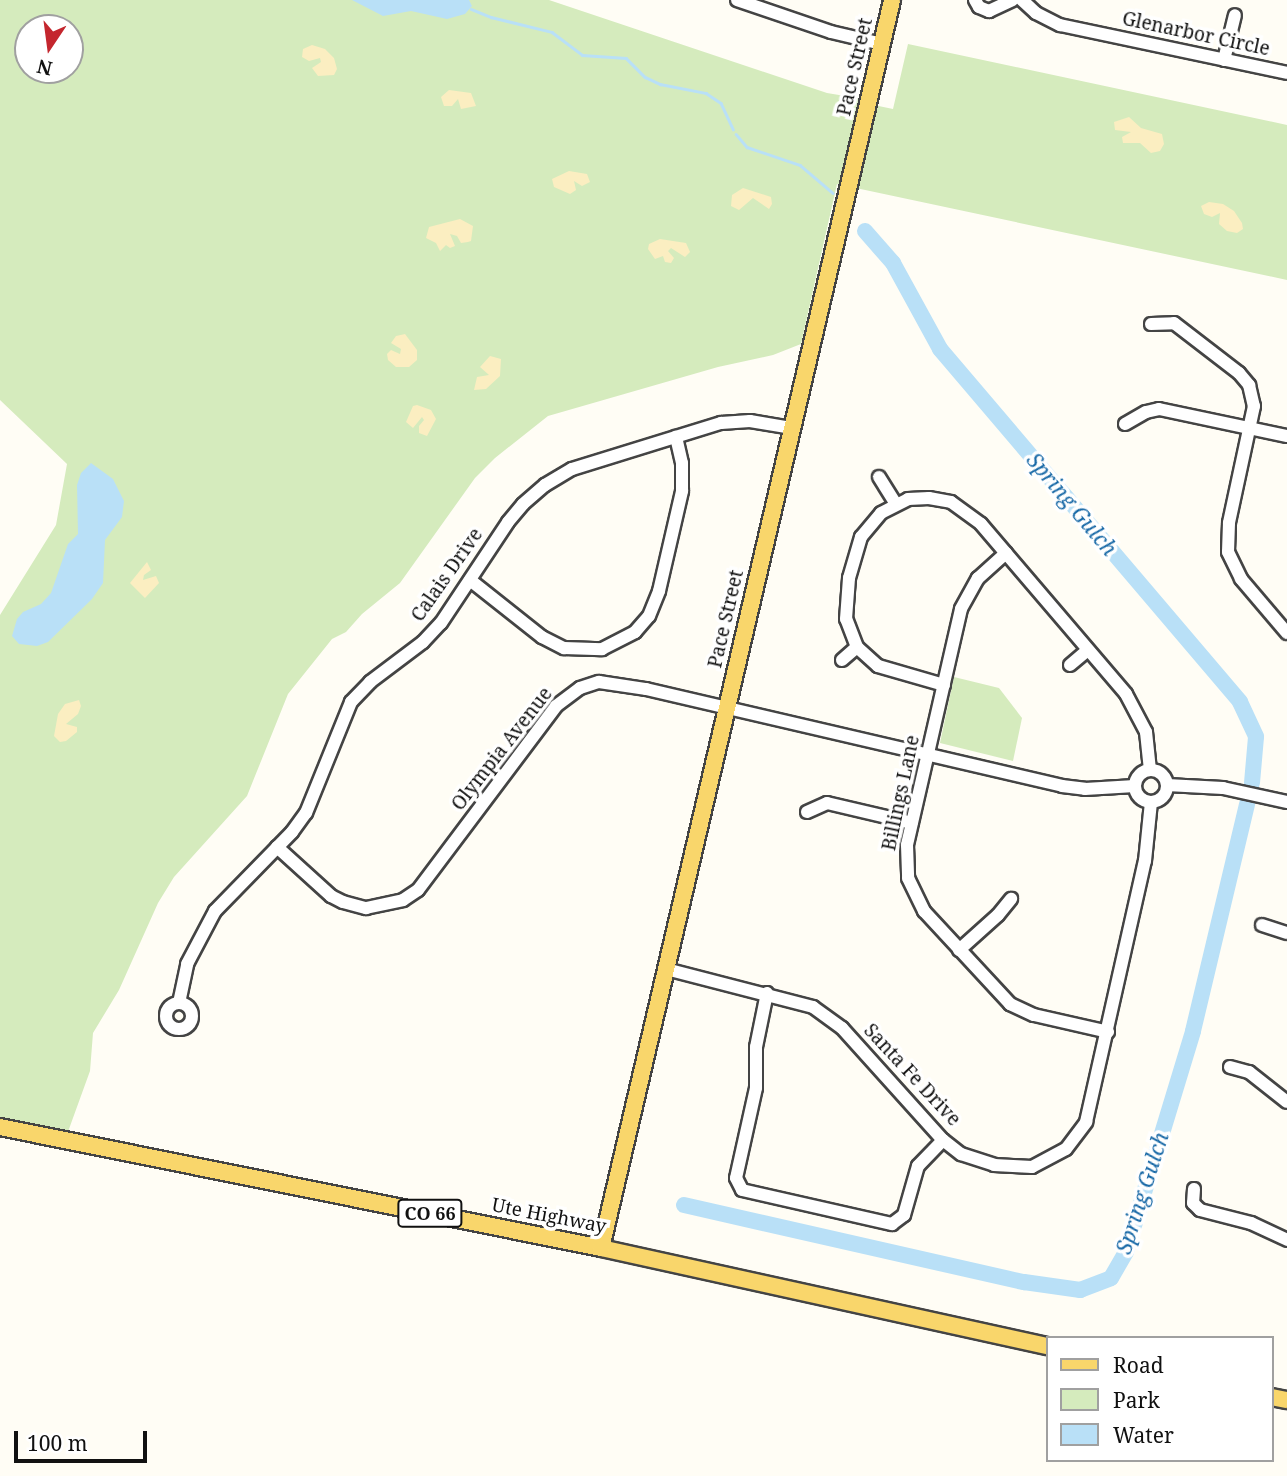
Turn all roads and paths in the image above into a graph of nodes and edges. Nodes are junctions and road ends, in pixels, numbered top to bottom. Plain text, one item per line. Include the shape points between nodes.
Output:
1 (737, 0) edge
2 (892, 0) edge
3 (975, 0) edge
4 (1013, 0) edge
5 (1022, 0) edge
6 (776, 6) edge
7 (1235, 15) dead end
8 (882, 44) junction
9 (1224, 60) junction
10 (1287, 73) edge
11 (1151, 324) dead end
12 (1125, 424) dead end
13 (792, 428) junction
14 (1250, 428) junction
15 (1287, 436) edge
16 (676, 437) junction
17 (879, 477) dead end
18 (895, 503) junction
19 (1006, 553) junction
20 (470, 580) junction
21 (1287, 633) edge
22 (857, 647) junction
23 (1088, 650) junction
24 (842, 660) dead end
25 (1070, 665) dead end
26 (944, 685) junction
27 (726, 707) junction
28 (928, 755) junction
29 (1150, 770) junction
30 (1167, 785) junction
31 (1135, 786) junction
32 (1151, 802) junction
33 (1287, 802) edge
34 (807, 812) dead end
35 (912, 823) junction
36 (277, 847) junction
37 (1011, 899) dead end
38 (1262, 925) dead end
39 (1287, 933) edge
40 (959, 950) junction
41 (666, 969) junction
42 (767, 993) junction
43 (179, 1003) dead end
44 (1108, 1032) junction
45 (1230, 1067) dead end
46 (1287, 1102) edge
47 (0, 1127) edge
48 (943, 1140) junction
49 (1194, 1189) dead end
50 (1287, 1240) edge
51 (601, 1248) junction
52 (1046, 1346) edge

1 - 6 street
2 - 8 main road, Pace Street
3 - 4 street via 989,11
5 - 9 street, Glenarbor Circle via 1060,25
6 - 8 street via 831,32
7 - 9 street
8 - 13 main road, Pace Street
9 - 10 street, Glenarbor Circle
11 - 14 street via 1174,323 1240,373 1253,396
12 - 14 street via 1159,409
13 - 16 street, Calais Drive via 750,421
13 - 27 main road, Pace Street
14 - 15 street
14 - 21 street via 1229,523 1228,552 1241,579
16 - 20 street, Calais Drive via 572,468 545,485 508,522
16 - 20 street via 682,491 659,591 649,616 635,632 602,649 564,648 542,637
17 - 18 street
18 - 19 street via 920,498 951,502 972,515
18 - 22 street via 868,526 855,555 845,609
19 - 23 street
19 - 26 street, Billings Lane via 968,592
20 - 36 street, Calais Drive via 424,642 378,675 351,702 306,813
22 - 24 street
22 - 26 street via 884,670
23 - 25 street
23 - 29 street via 1138,711 1146,732
26 - 28 street, Billings Lane
27 - 28 street, Olympia Avenue
27 - 36 street, Olympia Avenue via 609,682 576,690 556,706 418,890 393,904 366,908 343,902
27 - 41 main road, Pace Street
28 - 31 street, Olympia Avenue via 1073,788
28 - 35 street, Billings Lane
29 - 30 street via 1163,776
29 - 31 street via 1138,777
30 - 32 street via 1162,798
30 - 33 street via 1223,788
31 - 32 street via 1139,796
32 - 44 street, Santa Fe Drive via 1145,861
34 - 35 street via 827,803
35 - 40 street, Billings Lane via 906,861 910,888
36 - 43 street, Calais Drive via 213,915 187,964
37 - 40 street
38 - 39 street
40 - 44 street, Billings Lane via 1000,996 1022,1010
41 - 42 street, Santa Fe Drive
41 - 51 main road, Pace Street
42 - 48 street, Santa Fe Drive via 813,1007 831,1019
42 - 48 street via 757,1043 756,1088 736,1178 742,1190 892,1224 904,1215 918,1166
44 - 48 street, Santa Fe Drive via 1086,1122 1066,1149 1051,1159 1017,1168 994,1165 961,1154
45 - 46 street via 1249,1072
47 - 51 main road, Ute Highway / CO 66
49 - 50 street via 1193,1203 1200,1210 1251,1223
51 - 52 main road, Ute Highway / CO 66

